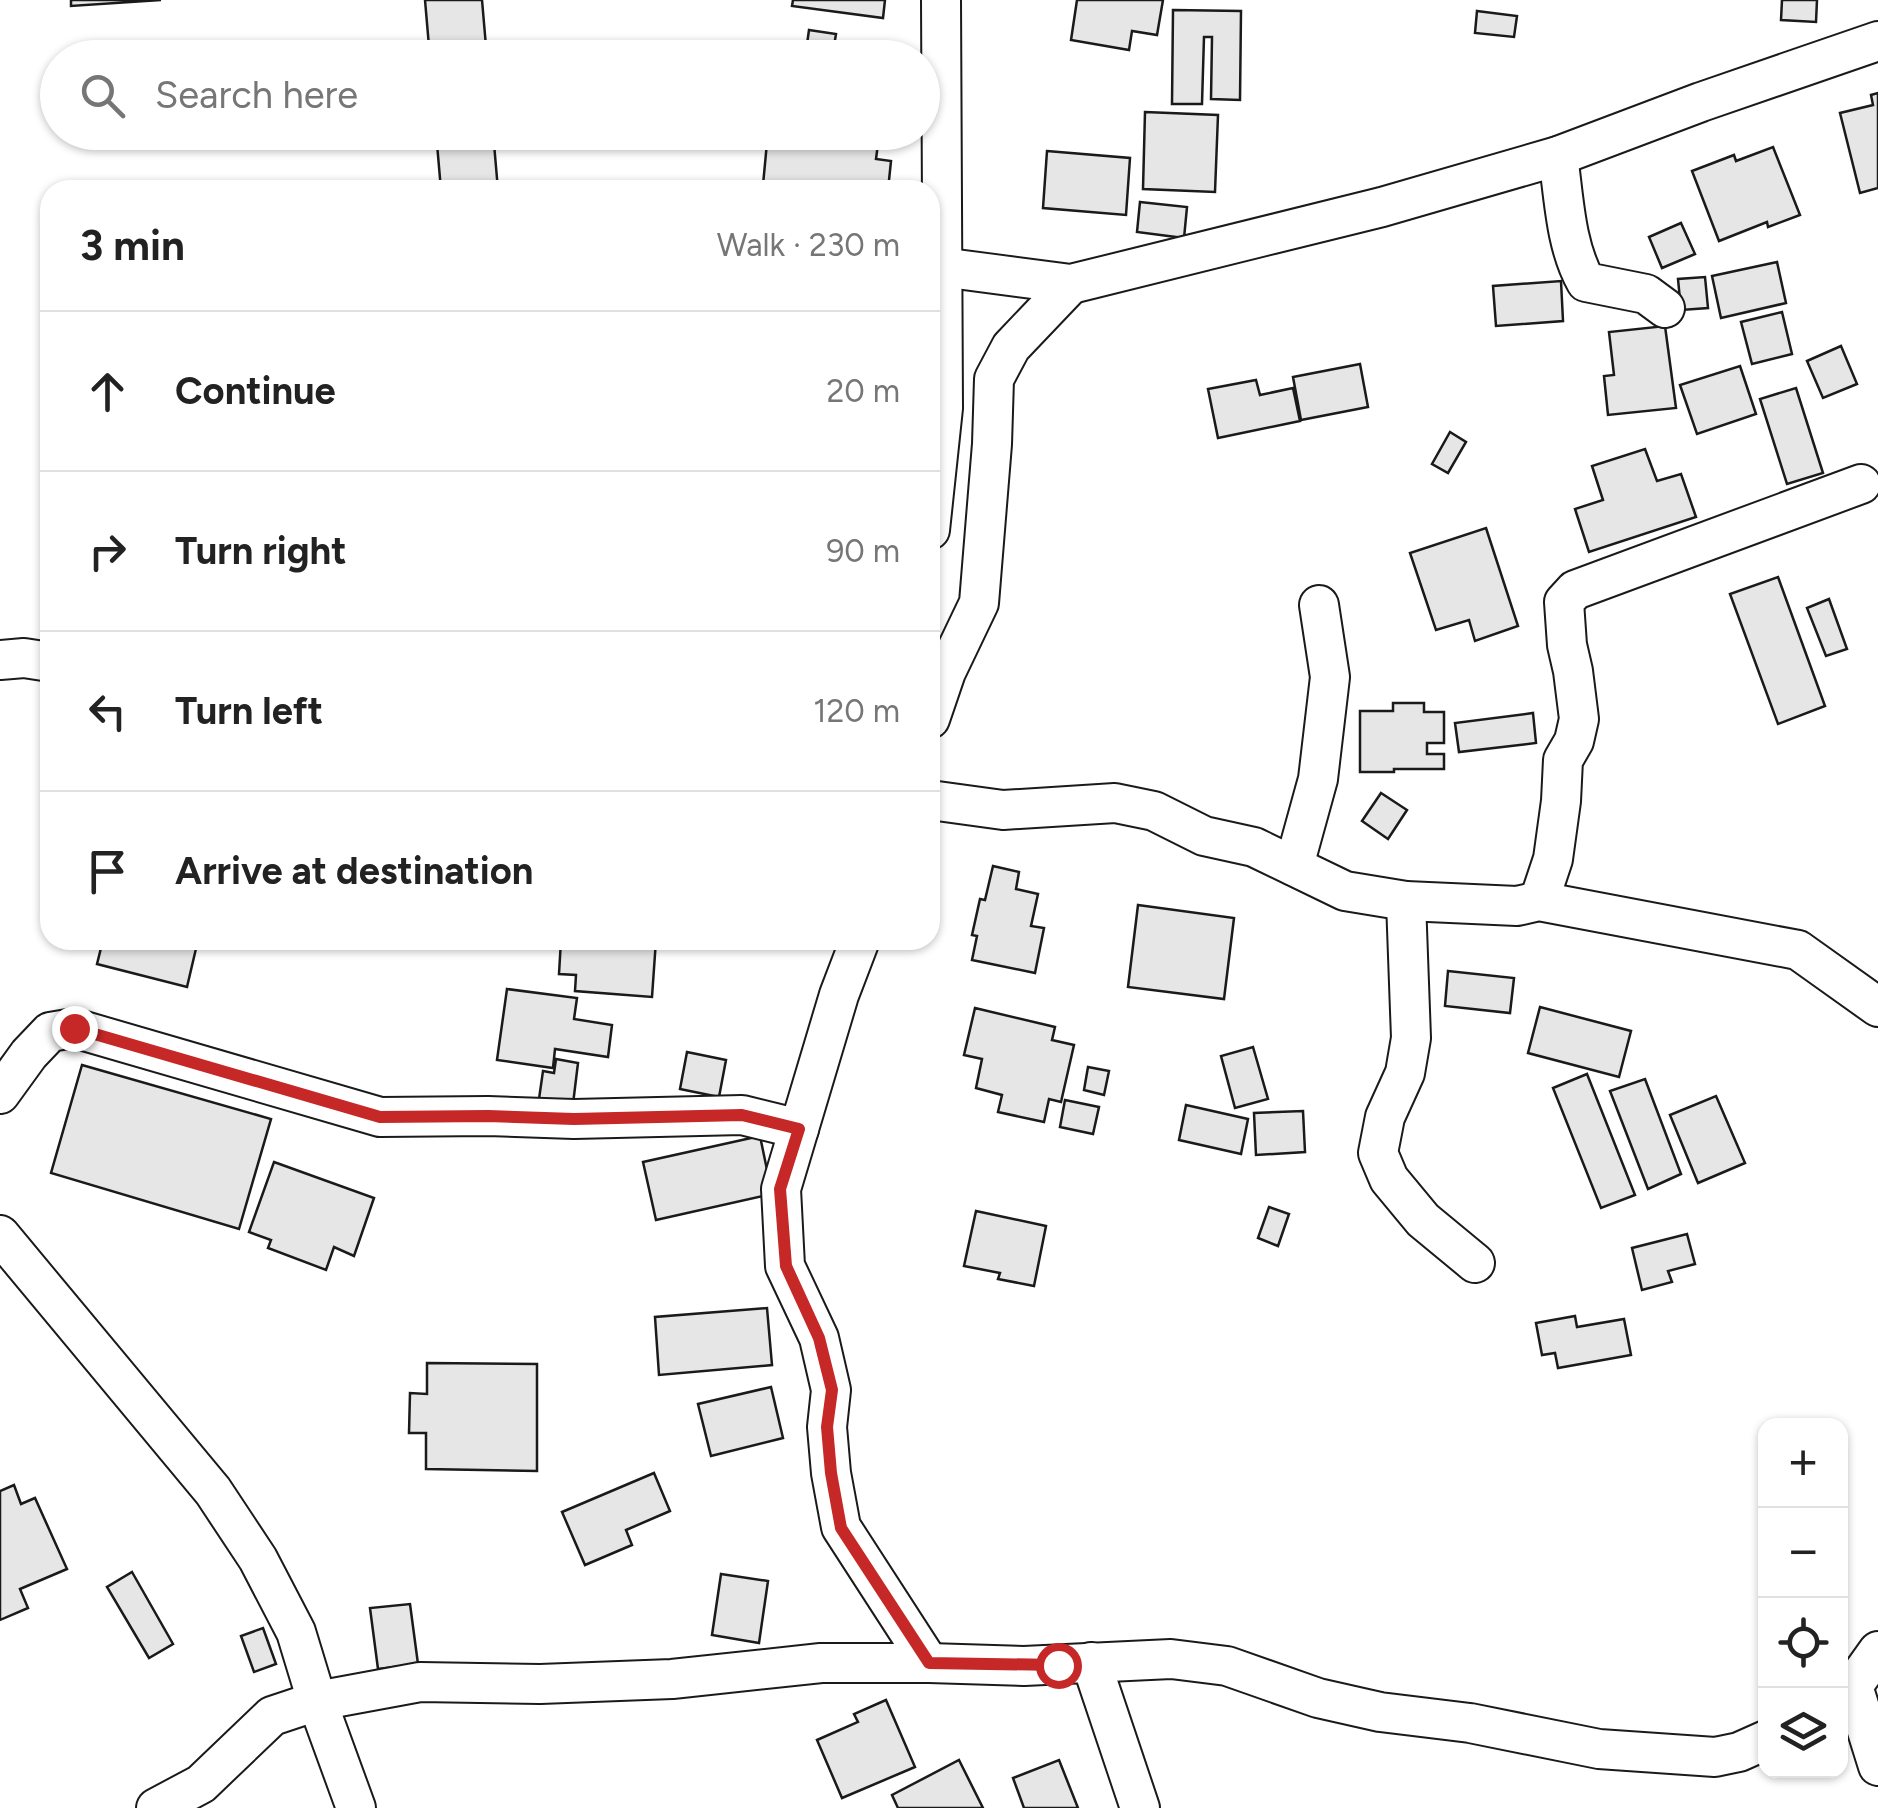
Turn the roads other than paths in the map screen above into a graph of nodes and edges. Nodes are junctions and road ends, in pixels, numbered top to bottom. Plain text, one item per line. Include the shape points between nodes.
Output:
1 (940, 0) edge
2 (1878, 41) edge
3 (1558, 156) junction
4 (941, 267) junction
5 (1071, 284) junction
6 (1665, 308) dead end
7 (940, 436) edge
8 (1861, 484) dead end
9 (1319, 606) dead end
10 (940, 690) edge
11 (940, 801) edge
12 (1294, 866) junction
13 (1406, 901) junction
14 (1539, 901) junction
15 (856, 950) edge
16 (1878, 1007) edge
17 (0, 1094) edge
18 (799, 1129) junction
19 (0, 1235) edge
20 (1475, 1263) dead end
21 (1878, 1650) edge
22 (1091, 1662) junction
23 (929, 1663) junction
24 (1848, 1689) edge
25 (1848, 1692) edge
26 (317, 1701) junction
27 (1757, 1749) edge
28 (1848, 1761) edge
29 (1878, 1764) edge
30 (156, 1808) edge
31 (356, 1808) edge
32 (1140, 1808) edge

1 - 4 street
2 - 3 street
3 - 5 street
3 - 6 street via 1567,220 1586,282 1646,294
4 - 5 street
4 - 7 street
5 - 10 street via 1011,347 994,379 980,603
8 - 14 street via 1575,590 1564,602 1579,719 1564,760 1553,859
9 - 12 street via 1330,677 1318,779
11 - 12 street via 1003,810 1115,803 1154,811
12 - 13 street via 1345,890
13 - 14 street
13 - 20 street via 1411,1038 1378,1153 1389,1179 1422,1220
14 - 16 street via 1798,950
15 - 18 street
17 - 18 street via 50,1032 74,1028 380,1117 742,1115
18 - 23 street via 780,1189 786,1266 819,1338 832,1390 827,1427 841,1528
19 - 26 street via 213,1491 296,1632
21 - 24 street
22 - 23 street
22 - 27 street via 1170,1659 1227,1666 1380,1712 1599,1749 1715,1757
22 - 32 street
23 - 26 street via 821,1663 672,1680 420,1682
25 - 29 street
26 - 30 street via 272,1716 201,1784
26 - 31 street
28 - 29 street

